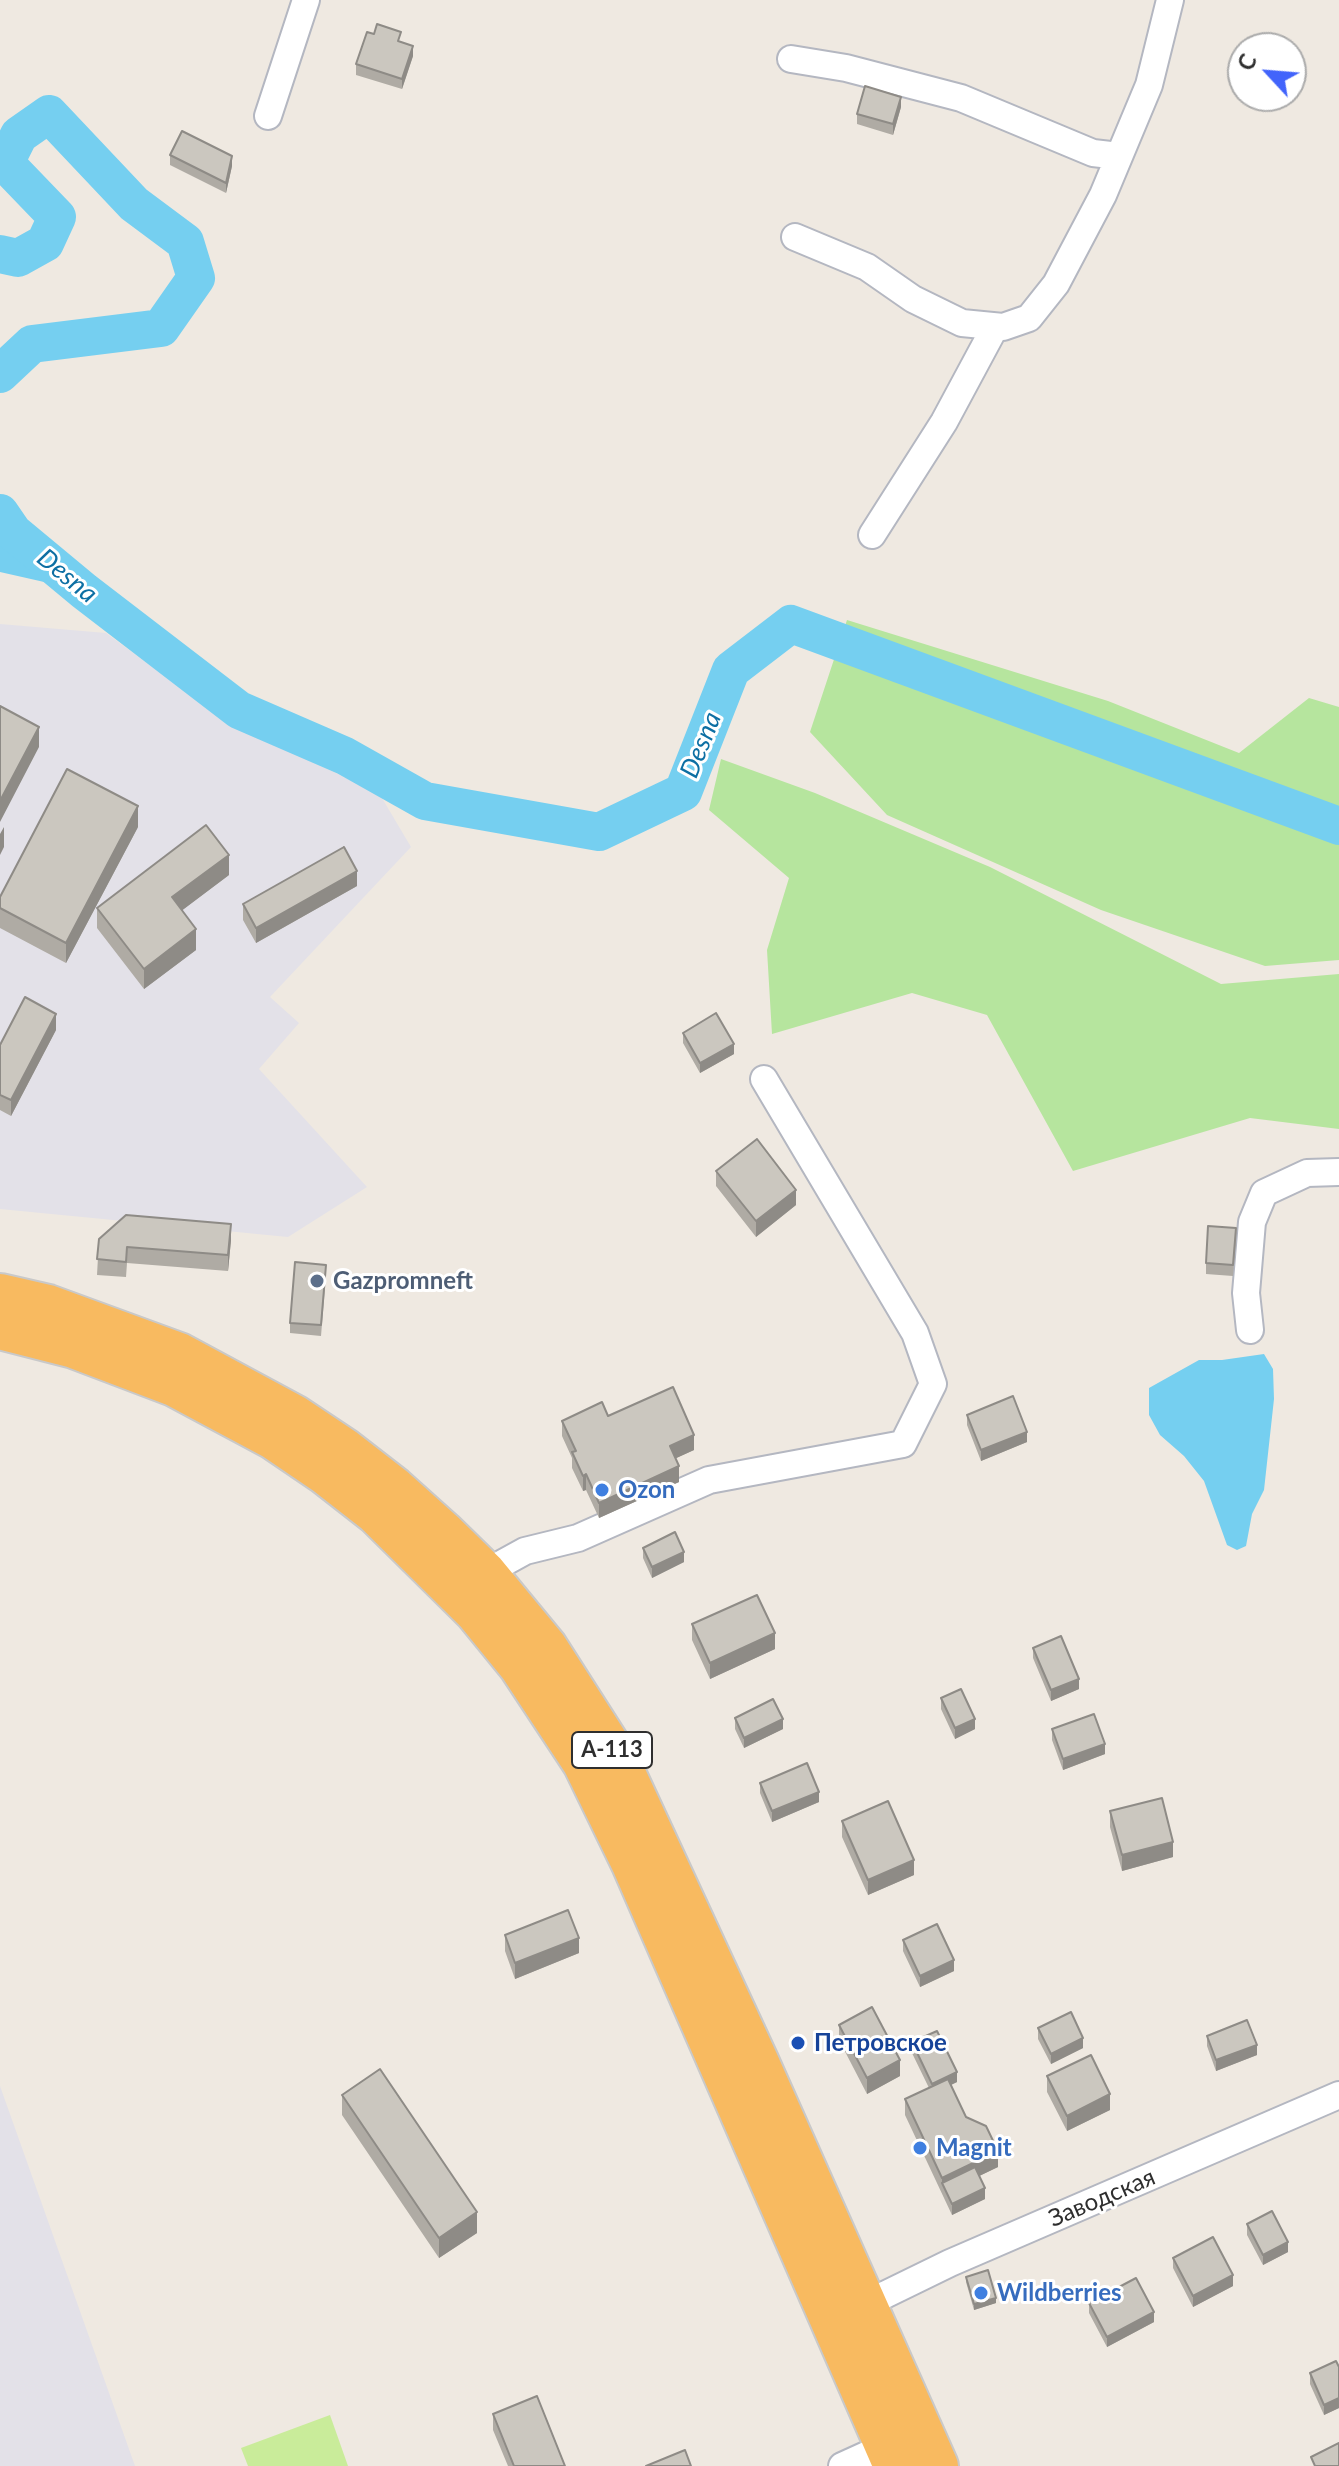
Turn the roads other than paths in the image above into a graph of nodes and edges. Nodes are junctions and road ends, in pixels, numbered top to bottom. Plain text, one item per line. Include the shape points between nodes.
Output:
1 (306, 0) edge
2 (1170, 0) edge
3 (791, 59) dead end
4 (268, 116) dead end
5 (1119, 156) junction
6 (795, 237) dead end
7 (995, 327) junction
8 (872, 535) dead end
9 (764, 1079) dead end
10 (1339, 1172) edge
11 (0, 1295) edge
12 (0, 1328) edge
13 (1250, 1330) dead end
14 (485, 1573) junction
15 (1339, 2095) edge
16 (866, 2304) junction
17 (890, 2456) edge
18 (842, 2466) edge
19 (937, 2466) edge

1 - 4 street
2 - 5 street via 1149,85
3 - 5 street via 961,98 1093,153
5 - 7 street via 1056,284 1029,318
6 - 7 street via 867,267 913,299 962,323
7 - 8 street via 944,422
9 - 14 street via 915,1333 933,1384 903,1444 709,1480 578,1538 525,1551
10 - 13 street via 1307,1173 1264,1193 1252,1222 1246,1293
11 - 14 highway, А-113 via 48,1306 179,1354 294,1416 394,1488
12 - 17 highway, А-113 via 74,1347 174,1385 273,1438 404,1539 520,1666 584,1763 633,1864
14 - 16 highway, А-113 via 546,1647 617,1758
15 - 16 street, Заводская
16 - 19 highway, А-113
17 - 18 street

